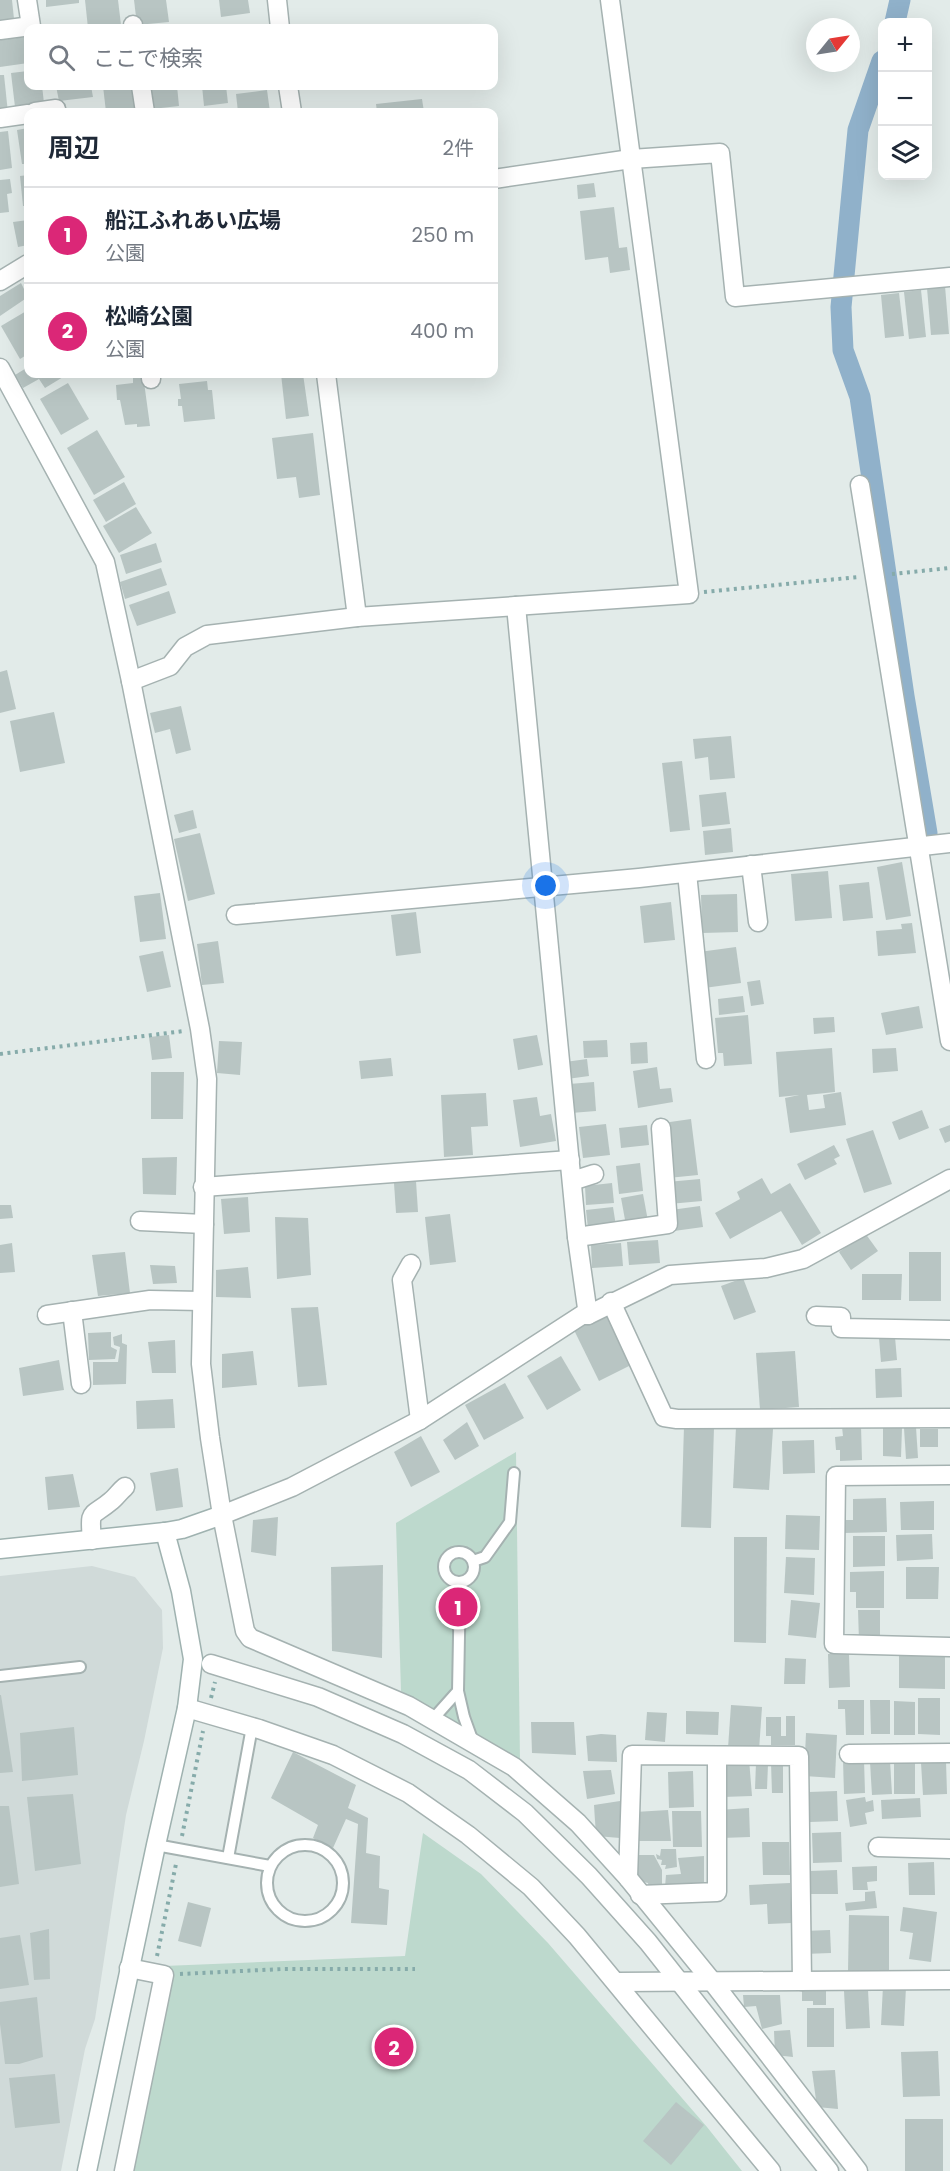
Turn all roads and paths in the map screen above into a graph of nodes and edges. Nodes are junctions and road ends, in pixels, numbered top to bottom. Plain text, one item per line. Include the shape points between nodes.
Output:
1 (27, 0) edge
2 (277, 0) edge
3 (610, 0) edge
4 (30, 24) edge
5 (280, 24) edge
6 (24, 27) edge
7 (0, 30) edge
8 (142, 90) edge
9 (289, 90) edge
10 (144, 108) edge
11 (291, 108) edge
12 (24, 115) edge
13 (0, 118) edge
14 (631, 159) junction
15 (498, 178) edge
16 (24, 266) edge
17 (950, 277) edge
18 (0, 281) edge
19 (0, 368) edge
20 (327, 378) edge
21 (860, 485) dead end
22 (950, 568) edge
23 (874, 576) junction
24 (689, 594) junction
25 (516, 606) junction
26 (357, 617) junction
27 (131, 681) junction
28 (950, 843) edge
29 (918, 847) junction
30 (751, 865) junction
31 (687, 873) junction
32 (543, 886) junction
33 (236, 915) dead end
34 (758, 922) dead end
35 (200, 1029) junction
36 (950, 1041) edge
37 (0, 1054) edge
38 (706, 1059) dead end
39 (661, 1128) dead end
40 (570, 1160) junction
41 (594, 1174) dead end
42 (950, 1179) edge
43 (572, 1181) junction
44 (203, 1188) junction
45 (140, 1221) dead end
46 (204, 1224) junction
47 (577, 1237) junction
48 (411, 1264) dead end
49 (202, 1301) junction
50 (611, 1302) junction
51 (72, 1311) junction
52 (47, 1315) dead end
53 (588, 1315) junction
54 (816, 1316) dead end
55 (950, 1330) edge
56 (81, 1384) dead end
57 (950, 1418) edge
58 (420, 1420) junction
59 (514, 1473) dead end
60 (950, 1475) edge
61 (125, 1487) dead end
62 (222, 1515) junction
63 (165, 1532) junction
64 (92, 1540) junction
65 (0, 1549) edge
66 (473, 1561) junction
67 (460, 1582) junction
68 (950, 1647) edge
69 (215, 1665) joint
70 (80, 1667) dead end
71 (0, 1676) edge
72 (458, 1691) junction
73 (187, 1708) junction
74 (207, 1713) junction
75 (433, 1719) junction
76 (252, 1727) junction
77 (473, 1742) junction
78 (950, 1753) edge
79 (849, 1754) dead end
80 (717, 1757) junction
81 (156, 1845) junction
82 (878, 1847) dead end
83 (179, 1849) junction
84 (950, 1849) edge
85 (228, 1858) junction
86 (270, 1866) junction
87 (628, 1878) junction
88 (640, 1895) junction
89 (129, 1968) junction
90 (415, 1969) dead end
91 (159, 1974) junction
92 (711, 1980) junction
93 (950, 1980) edge
94 (678, 1981) junction
95 (802, 1981) junction
96 (618, 1982) junction
97 (87, 2171) edge
98 (124, 2171) edge
99 (771, 2171) edge
100 (829, 2171) edge
101 (858, 2171) edge

1 - 4 street
2 - 5 street
3 - 14 street
6 - 7 street
8 - 10 street
9 - 11 street
12 - 13 street
14 - 15 street
14 - 17 street via 720,153 735,297
14 - 24 street
16 - 18 street
19 - 27 street via 105,562
20 - 26 street
21 - 23 street
22 - 23 path
23 - 24 path
23 - 29 street
24 - 25 street
25 - 26 street
25 - 32 street
26 - 27 street via 207,635 185,647 170,666
27 - 35 street
28 - 29 street
29 - 30 street
29 - 36 street
30 - 31 street
30 - 34 street
31 - 32 street
31 - 38 street
32 - 33 street
32 - 40 street
35 - 37 path
35 - 44 street via 207,1079
39 - 47 street via 668,1224
40 - 43 street
40 - 44 street
41 - 43 street
42 - 50 street via 803,1259 766,1269 670,1275
43 - 47 street
44 - 46 street
45 - 46 street
46 - 49 street
47 - 53 street
48 - 58 street via 402,1280
49 - 51 street via 150,1300
49 - 62 street via 201,1364
50 - 53 street
50 - 57 street via 664,1417
51 - 52 street
51 - 56 street
53 - 58 street via 582,1315
54 - 55 street via 841,1317 842,1329
58 - 62 street via 292,1487
59 - 66 lane via 510,1522 485,1557
60 - 68 street via 836,1476 834,1644
61 - 64 street via 93,1513
62 - 63 street
62 - 75 street via 241,1615 250,1638
63 - 64 street
63 - 73 street via 193,1659
64 - 65 street
66 - 67 lane via 470,1578
66 - 67 lane via 459,1552 448,1557 446,1573
67 - 72 lane
69 - 74 path
69 - 94 street via 318,1697 403,1734 469,1770 525,1813 589,1876
70 - 71 lane
72 - 75 lane
72 - 77 lane
73 - 74 street
73 - 81 street
74 - 76 street
74 - 83 path
75 - 77 street
76 - 85 lane
76 - 96 street via 342,1760 408,1793 468,1835 531,1887
77 - 87 street via 514,1767 578,1823
78 - 79 street
80 - 87 street via 632,1755
80 - 88 street via 717,1892
80 - 95 street via 799,1756
81 - 83 lane
81 - 89 street
82 - 84 street
83 - 85 lane
83 - 91 path
85 - 86 lane
86 - 86 lane via 282,1852 296,1846 325,1850 342,1874 338,1904 314,1921 299,1922 285,1917 267,1892
87 - 88 street
88 - 92 street
89 - 91 street
89 - 97 street
90 - 91 path
91 - 98 street
92 - 94 street
92 - 95 street
92 - 101 street
93 - 95 street
94 - 96 street
94 - 100 street
96 - 99 street

